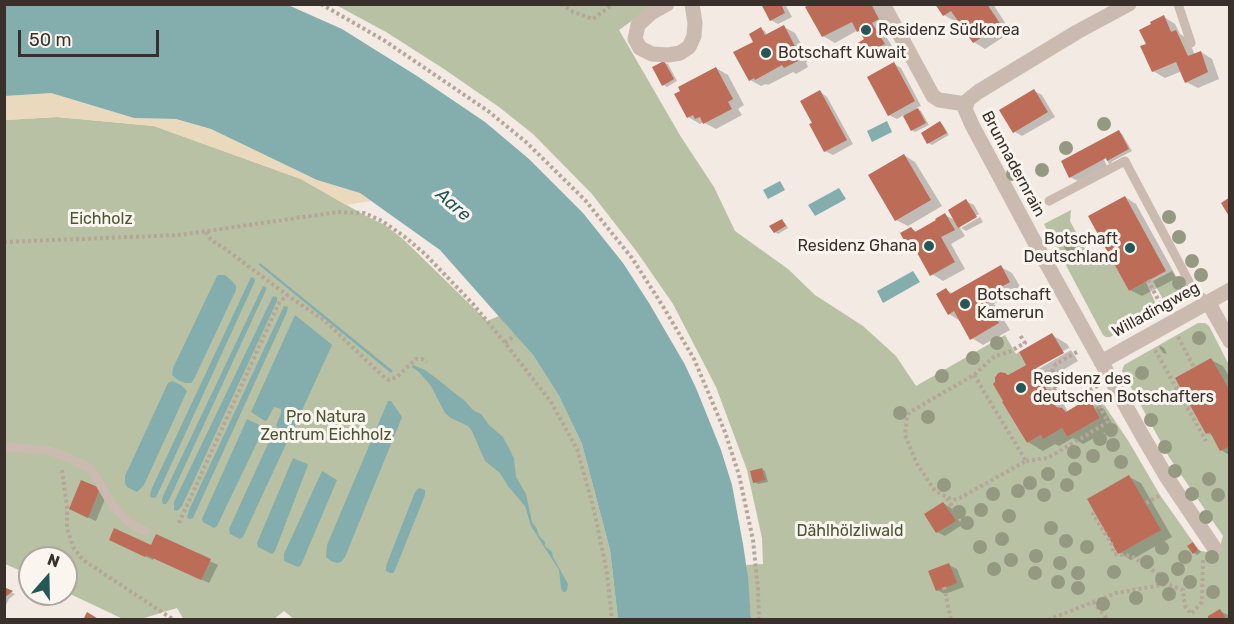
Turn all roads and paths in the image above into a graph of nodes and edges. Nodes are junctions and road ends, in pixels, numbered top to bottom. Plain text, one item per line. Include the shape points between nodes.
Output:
1 (321, 4) edge
2 (561, 4) edge
3 (613, 4) edge
4 (667, 4) edge
5 (693, 4) edge
6 (883, 4) edge
7 (1129, 4) edge
8 (1178, 4) edge
9 (1191, 43) dead end
10 (966, 104) junction
11 (1049, 201) dead end
12 (206, 232) junction
13 (4, 242) edge
14 (1148, 280) dead end
15 (1230, 290) edge
16 (287, 295) junction
17 (1208, 302) junction
18 (1162, 307) dead end
19 (515, 335) dead end
20 (1020, 335) dead end
21 (1177, 335) dead end
22 (1230, 341) edge
23 (505, 343) junction
24 (1091, 344) junction
25 (1154, 348) dead end
26 (427, 362) dead end
27 (1101, 362) junction
28 (1194, 367) dead end
29 (974, 375) junction
30 (1110, 379) junction
31 (1056, 388) junction
32 (1048, 392) dead end
33 (1095, 408) dead end
34 (1206, 441) dead end
35 (4, 447) edge
36 (59, 454) junction
37 (1026, 461) junction
38 (1161, 495) dead end
39 (946, 497) junction
40 (1146, 503) dead end
41 (950, 512) dead end
42 (1095, 513) dead end
43 (179, 523) dead end
44 (145, 531) dead end
45 (1209, 550) joint
46 (1167, 585) junction
47 (945, 588) dead end
48 (1093, 602) junction
49 (174, 620) edge
50 (612, 620) edge
51 (759, 620) edge
52 (951, 620) edge
53 (1048, 620) edge
54 (1108, 620) edge

1 - 51 path via 385,41 496,117 585,200 632,258 694,359 725,432 753,540
2 - 3 path via 593,19
4 - 5 street via 638,25 635,39 640,48 652,54 680,53 689,47 694,36
6 - 10 street, Brunnadernrain via 933,96
7 - 10 street, Brunnadernrain via 978,92
8 - 9 lane
10 - 24 street, Brunnadernrain via 972,125
11 - 17 lane via 1125,161 1194,291
12 - 13 path
12 - 16 path via 211,240
12 - 23 path via 338,212 364,213 382,221 425,254
14 - 18 path
15 - 17 street, Willadingweg
16 - 26 path via 325,321 389,380 416,359
16 - 43 path via 279,303
17 - 22 street
17 - 27 street, Willadingweg
19 - 23 path
20 - 29 path via 1024,343 995,356
21 - 28 path
23 - 50 path via 551,402 577,448 594,510
24 - 27 street, Brunnadernrain
24 - 31 path via 1056,364 1051,378
25 - 34 path
27 - 30 street, Brunnadernrain
29 - 37 path
29 - 39 path via 907,416 905,435 917,464 935,492
30 - 31 path via 1077,397 1063,396
30 - 45 street, Brunnadernrain
31 - 32 path
33 - 37 path via 1099,406 1108,422 1047,458
35 - 36 lane
36 - 44 lane via 91,469 113,506 132,525
36 - 49 path via 67,528 73,547 83,560
37 - 39 path via 958,500
38 - 40 path
39 - 41 path via 954,509
42 - 46 path via 1114,554 1132,556 1165,579
45 - 46 path via 1202,602 1190,615 1184,590
46 - 48 path via 1116,593
47 - 52 path
48 - 53 path
48 - 54 path

